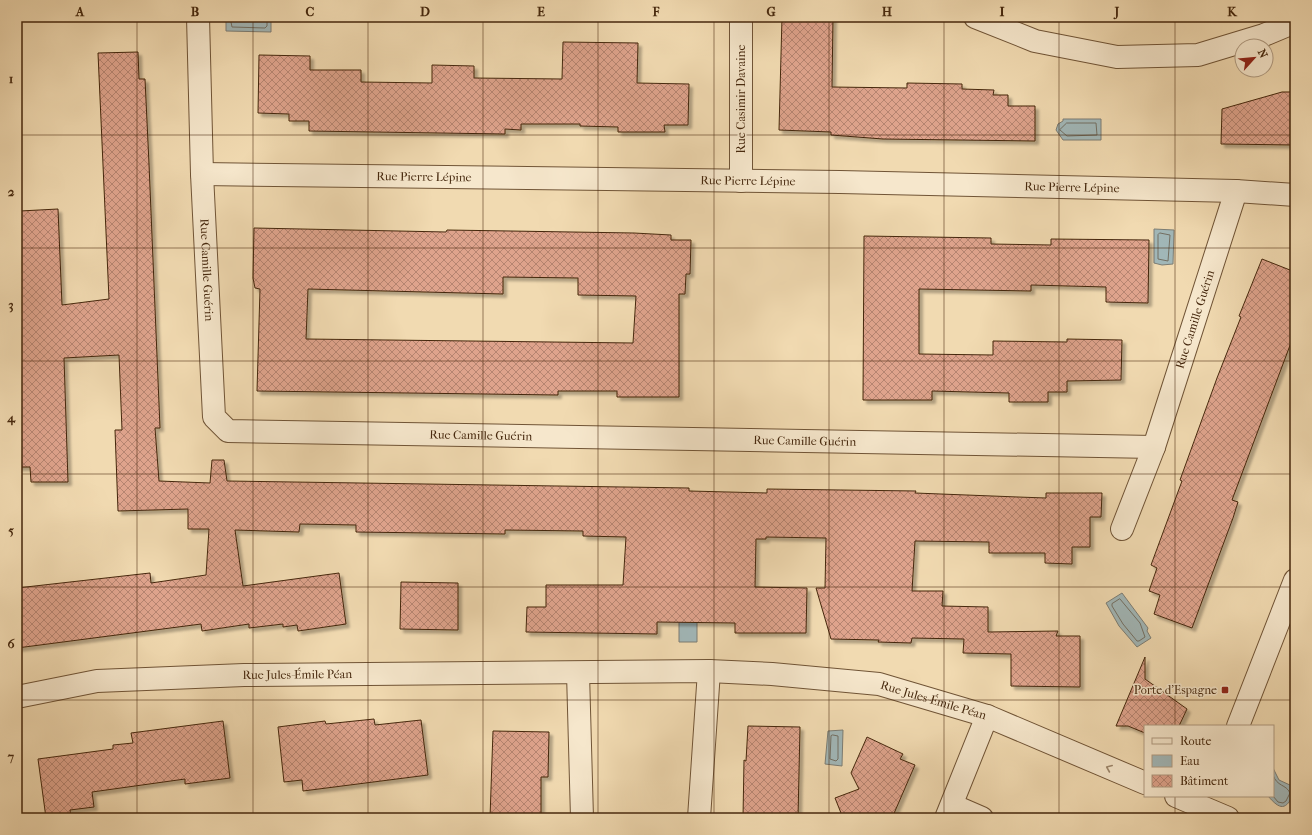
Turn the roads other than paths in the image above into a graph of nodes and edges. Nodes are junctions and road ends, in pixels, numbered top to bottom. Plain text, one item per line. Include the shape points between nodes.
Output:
1 (198, 17) edge
2 (741, 17) edge
3 (974, 17) edge
4 (1295, 22) edge
5 (202, 174) junction
6 (741, 181) junction
7 (1236, 191) junction
8 (1295, 195) edge
9 (1154, 448) junction
10 (1122, 529) dead end
11 (1295, 580) edge
12 (709, 671) junction
13 (578, 673) junction
14 (17, 697) edge
15 (987, 716) junction
16 (1238, 725) edge
17 (1144, 783) edge
18 (1179, 797) edge
19 (1207, 808) edge
20 (949, 812) edge
21 (582, 818) edge
22 (699, 818) edge
23 (982, 818) edge
24 (1228, 818) edge

1 - 5 street, Rue Camille Guérin
2 - 6 street, Rue Casimir Davaine
3 - 4 street via 1035,41 1117,57 1198,55 1264,35
5 - 6 street, Rue Pierre Lépine
5 - 9 street, Rue Camille Guérin via 214,417 228,431 722,438
6 - 7 street, Rue Pierre Lépine
7 - 8 street, Rue Pierre Lépine
7 - 9 street, Rue Camille Guérin
9 - 10 street, Rue Camille Guérin
11 - 16 street
12 - 13 street, Rue Jules-Émile Péan
12 - 15 street, Rue Jules-Émile Péan via 880,684
12 - 22 street
13 - 14 street, Rue Jules-Émile Péan via 244,675 97,680
13 - 21 street
17 -> 15 street, Rue Jules-Émile Péan
15 - 20 street
18 - 19 street
19 - 24 street
20 - 23 street

